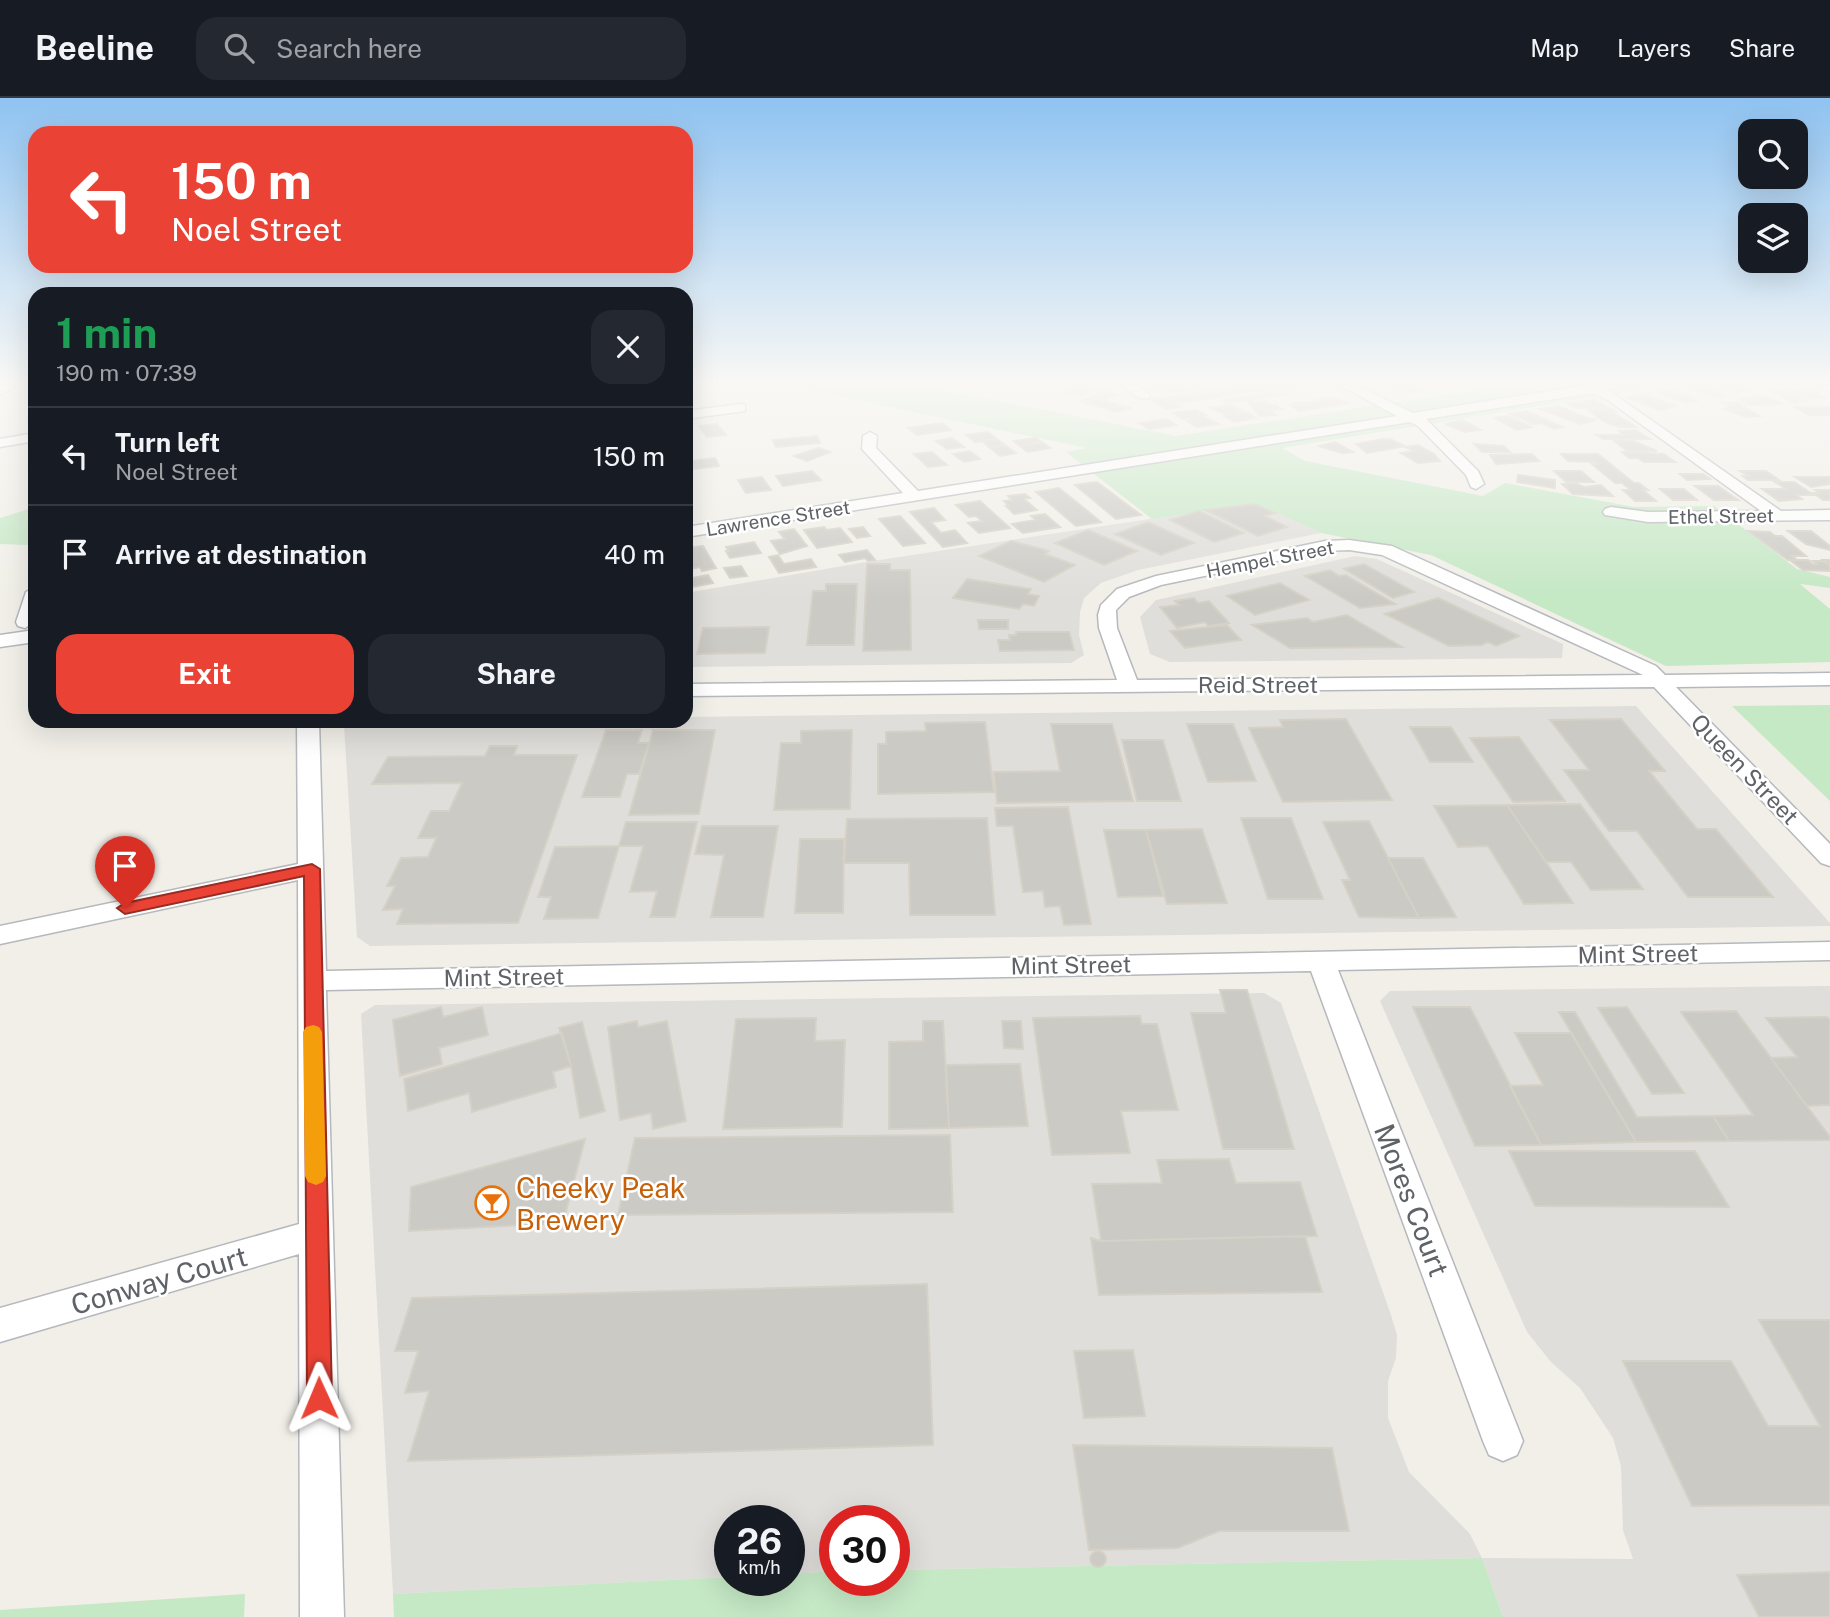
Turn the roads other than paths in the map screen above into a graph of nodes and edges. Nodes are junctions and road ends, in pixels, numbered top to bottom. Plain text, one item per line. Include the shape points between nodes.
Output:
1 (876, 456) edge
2 (1108, 456) edge
3 (1162, 456) edge
4 (1456, 456) edge
5 (1694, 456) edge
6 (1476, 484) dead end
7 (910, 491) junction
8 (1611, 512) dead end
9 (1830, 515) edge
10 (1778, 516) junction
11 (693, 519) edge
12 (693, 532) edge
13 (0, 626) edge
14 (28, 626) edge
15 (28, 628) edge
16 (0, 641) edge
17 (1830, 679) edge
18 (1659, 681) junction
19 (1129, 685) junction
20 (693, 690) edge
21 (308, 728) edge
22 (1830, 858) edge
23 (312, 869) junction
24 (0, 935) edge
25 (1830, 951) edge
26 (1321, 960) junction
27 (312, 981) junction
28 (317, 1234) junction
29 (0, 1325) edge
30 (1503, 1441) dead end
31 (323, 1617) edge

1 - 7 street
2 - 7 street, Lawrence Street
3 - 7 street, Lawrence Street
4 - 6 street
5 - 10 street
7 - 11 street, Lawrence Street
7 - 12 street, Lawrence Street
8 - 10 street, Ethel Street via 1648,517
9 - 10 street, Ethel Street
13 - 14 street
15 - 16 street
17 - 18 street, Reid Street
18 - 19 street, Reid Street
18 - 19 street, Hempel Street via 1649,670 1398,555 1349,545 1156,581 1123,593 1107,615
18 - 22 street, Queen Street
19 - 20 street, Reid Street
21 - 23 street
23 - 24 street
23 - 27 street
25 - 26 street, Mint Street
26 - 27 street, Mint Street
26 - 30 street, Mores Court
27 - 28 street
28 - 29 street, Conway Court
28 - 31 street

